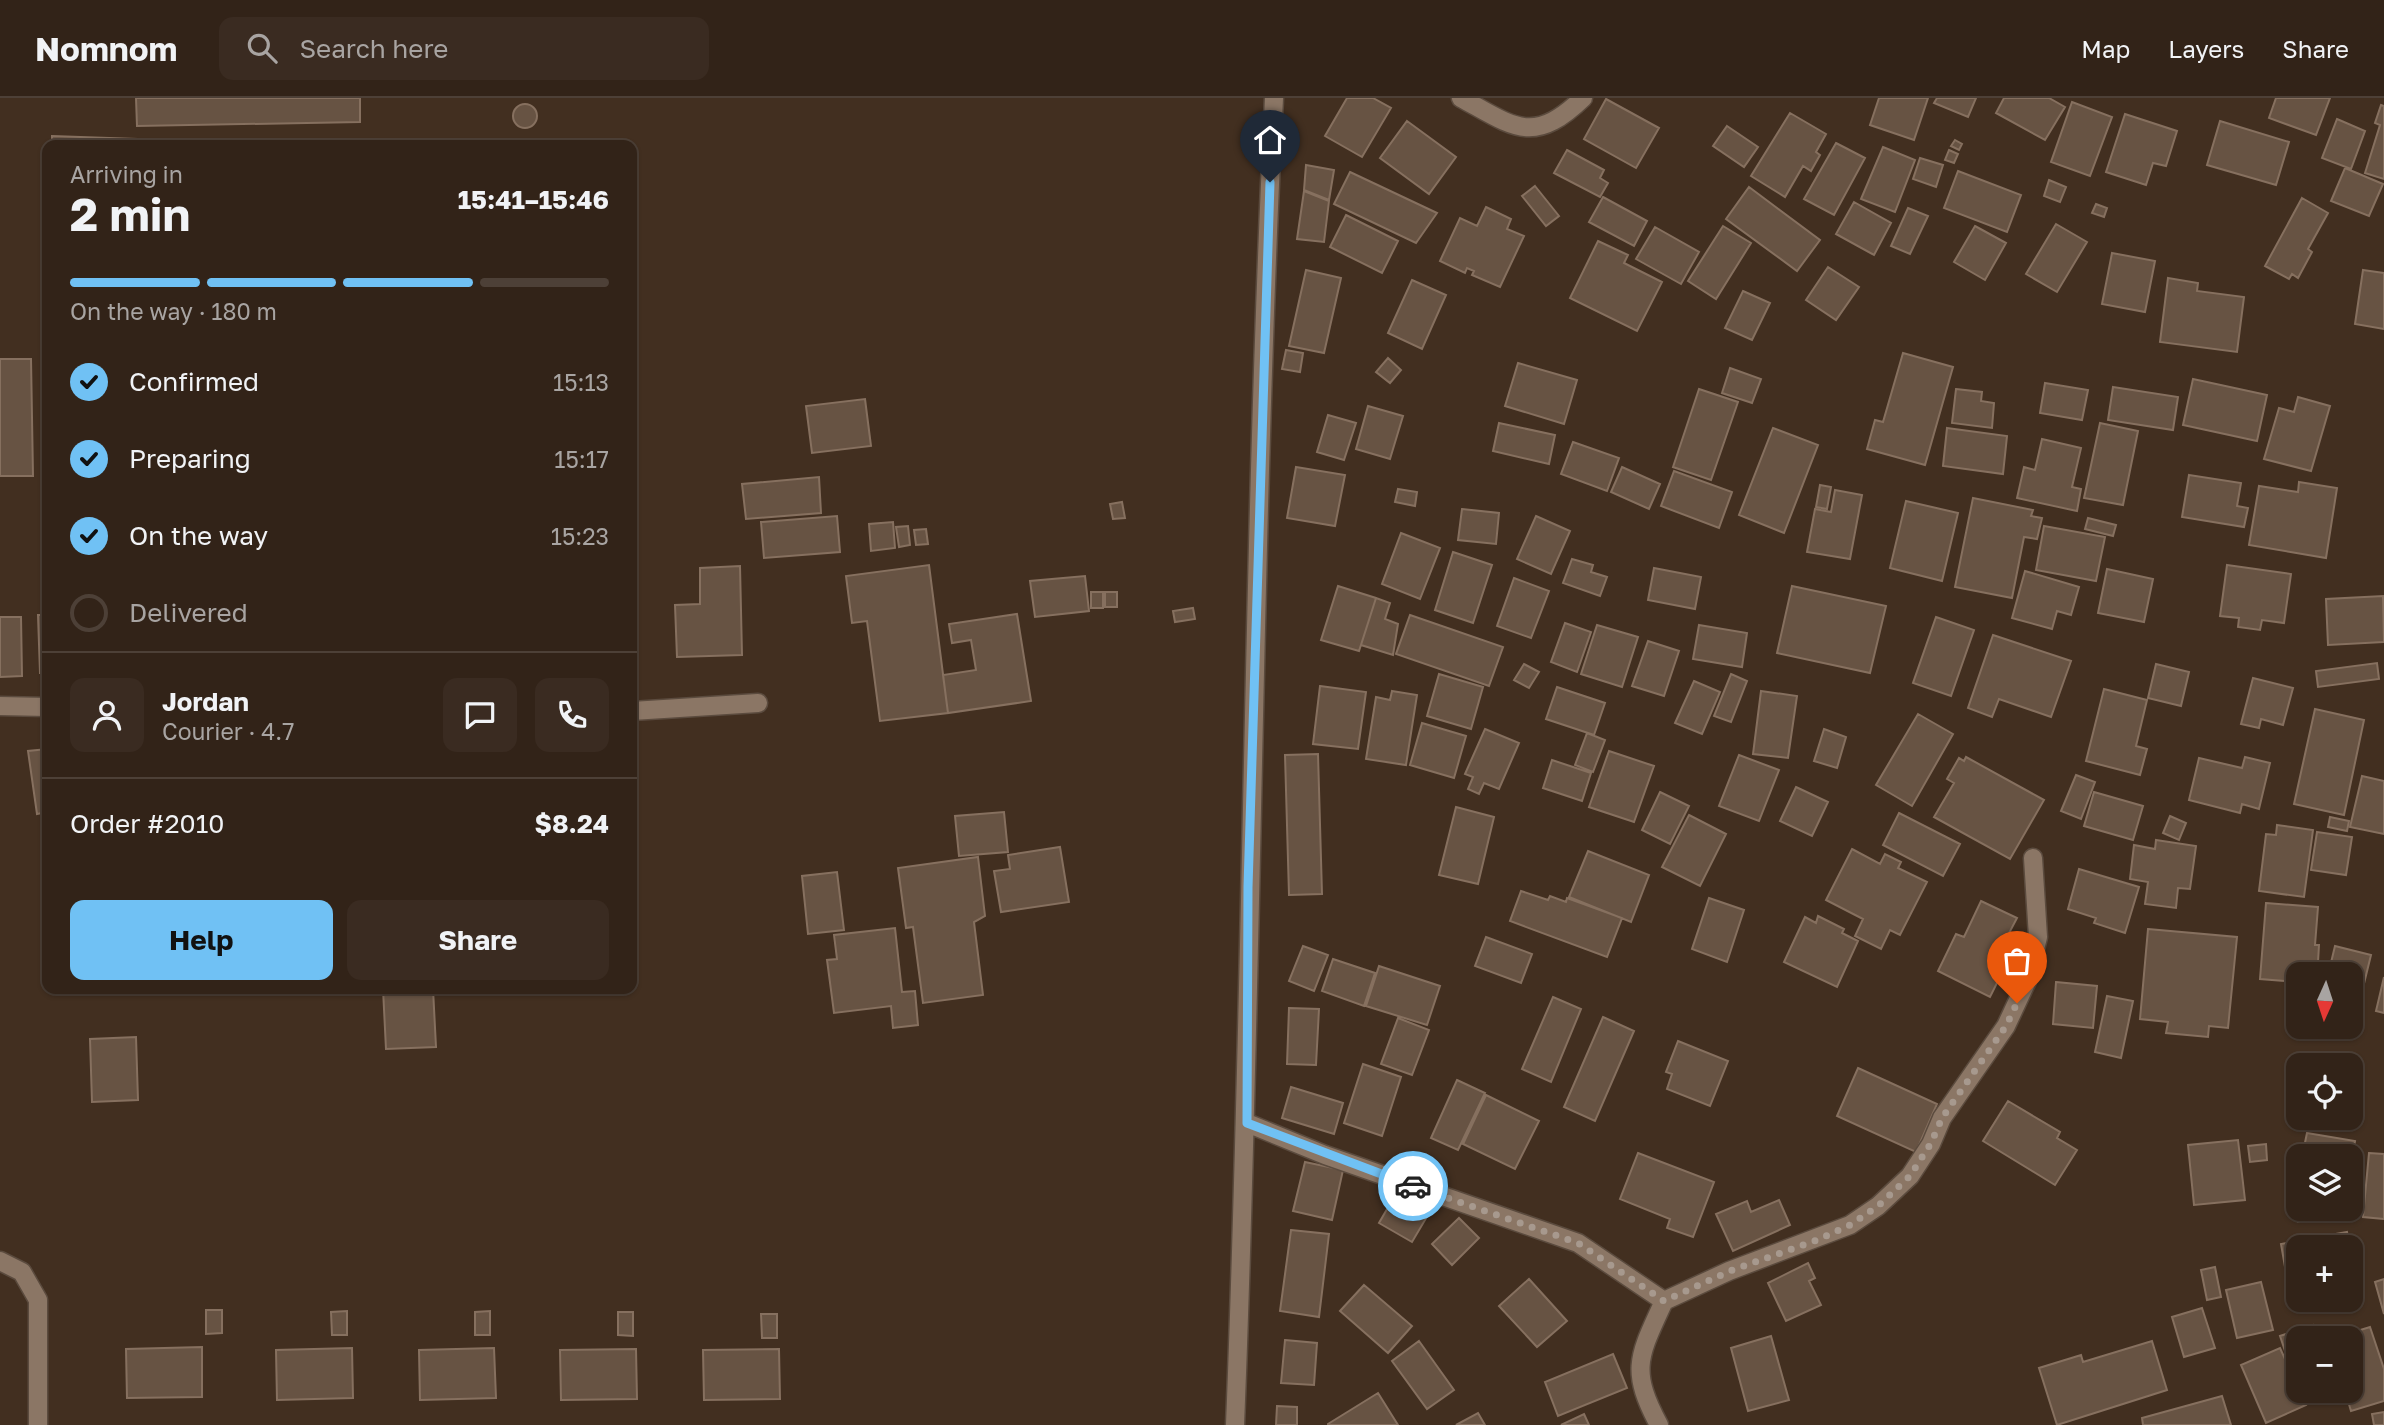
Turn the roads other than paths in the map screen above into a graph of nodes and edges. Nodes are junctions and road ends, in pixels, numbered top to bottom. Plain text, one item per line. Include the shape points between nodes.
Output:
1 (1274, 98) edge
2 (1461, 98) edge
3 (1583, 98) edge
4 (758, 703) dead end
5 (0, 706) edge
6 (42, 707) edge
7 (637, 710) edge
8 (2033, 858) dead end
9 (1247, 1123) junction
10 (0, 1261) edge
11 (1664, 1301) junction
12 (38, 1425) edge
13 (1235, 1425) edge
14 (1659, 1425) edge

1 - 9 street via 1248,887
2 - 3 street via 1510,125 1532,129 1552,124
4 - 7 street
5 - 6 street
8 - 11 street via 2038,937 2027,981 2006,1026 1942,1118 1910,1176 1850,1225
9 - 11 street via 1578,1243
9 - 13 street
10 - 12 street via 22,1272 38,1300
11 - 14 street via 1638,1368 1644,1396

